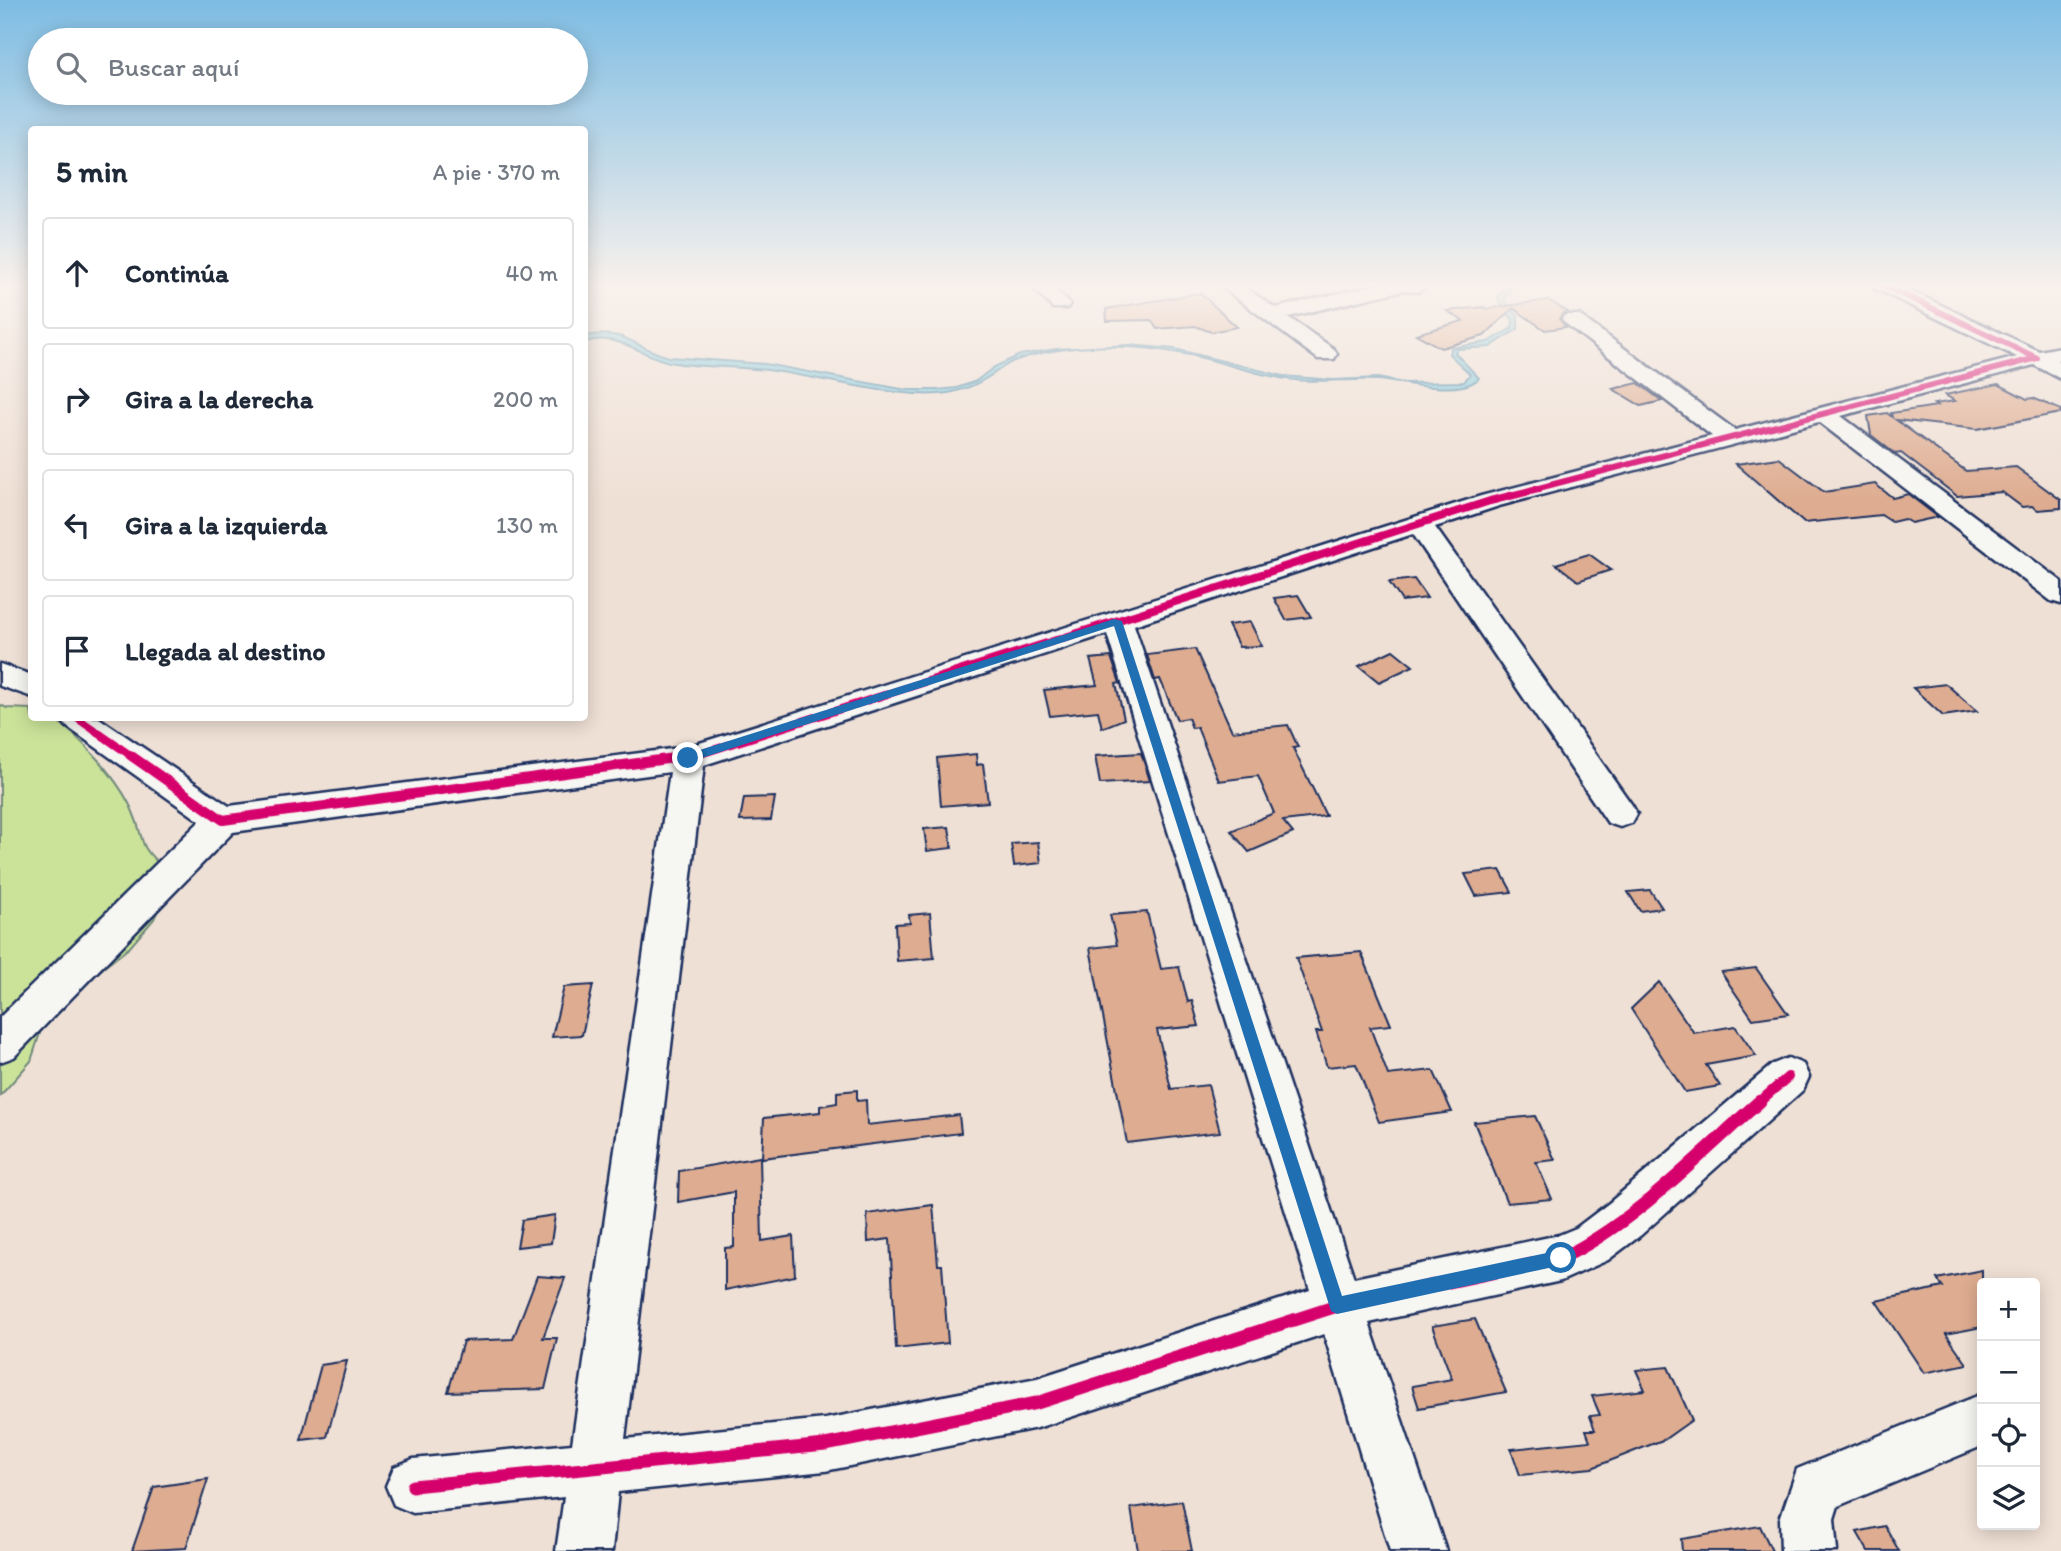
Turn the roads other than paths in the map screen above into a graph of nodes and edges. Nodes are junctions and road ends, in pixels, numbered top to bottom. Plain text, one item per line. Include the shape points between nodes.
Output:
1 (1622, 356) edge
2 (2053, 361) edge
3 (1822, 413) junction
4 (1732, 439) junction
5 (1420, 525) junction
6 (2061, 595) edge
7 (1118, 621) junction
8 (0, 674) edge
9 (28, 685) edge
10 (81, 721) edge
11 (688, 758) junction
12 (1620, 814) dead end
13 (223, 820) junction
14 (0, 1044) edge
15 (1788, 1077) dead end
16 (1337, 1306) junction
17 (1977, 1422) edge
18 (593, 1469) junction
19 (414, 1486) dead end
20 (584, 1551) edge
21 (1418, 1551) edge
22 (1809, 1551) edge

1 - 4 street
2 - 3 street
3 - 4 street
3 - 6 street
4 - 5 street via 1490,501
5 - 7 street
5 - 12 street
7 - 11 street
7 - 16 street
8 - 9 street
10 - 13 street
11 - 13 street
11 - 18 street
13 - 14 street
15 - 16 street via 1592,1244 1561,1258
16 - 18 street via 1037,1403 825,1445
16 - 21 street
17 - 22 street via 1816,1488 1807,1519
18 - 19 street
18 - 20 street

